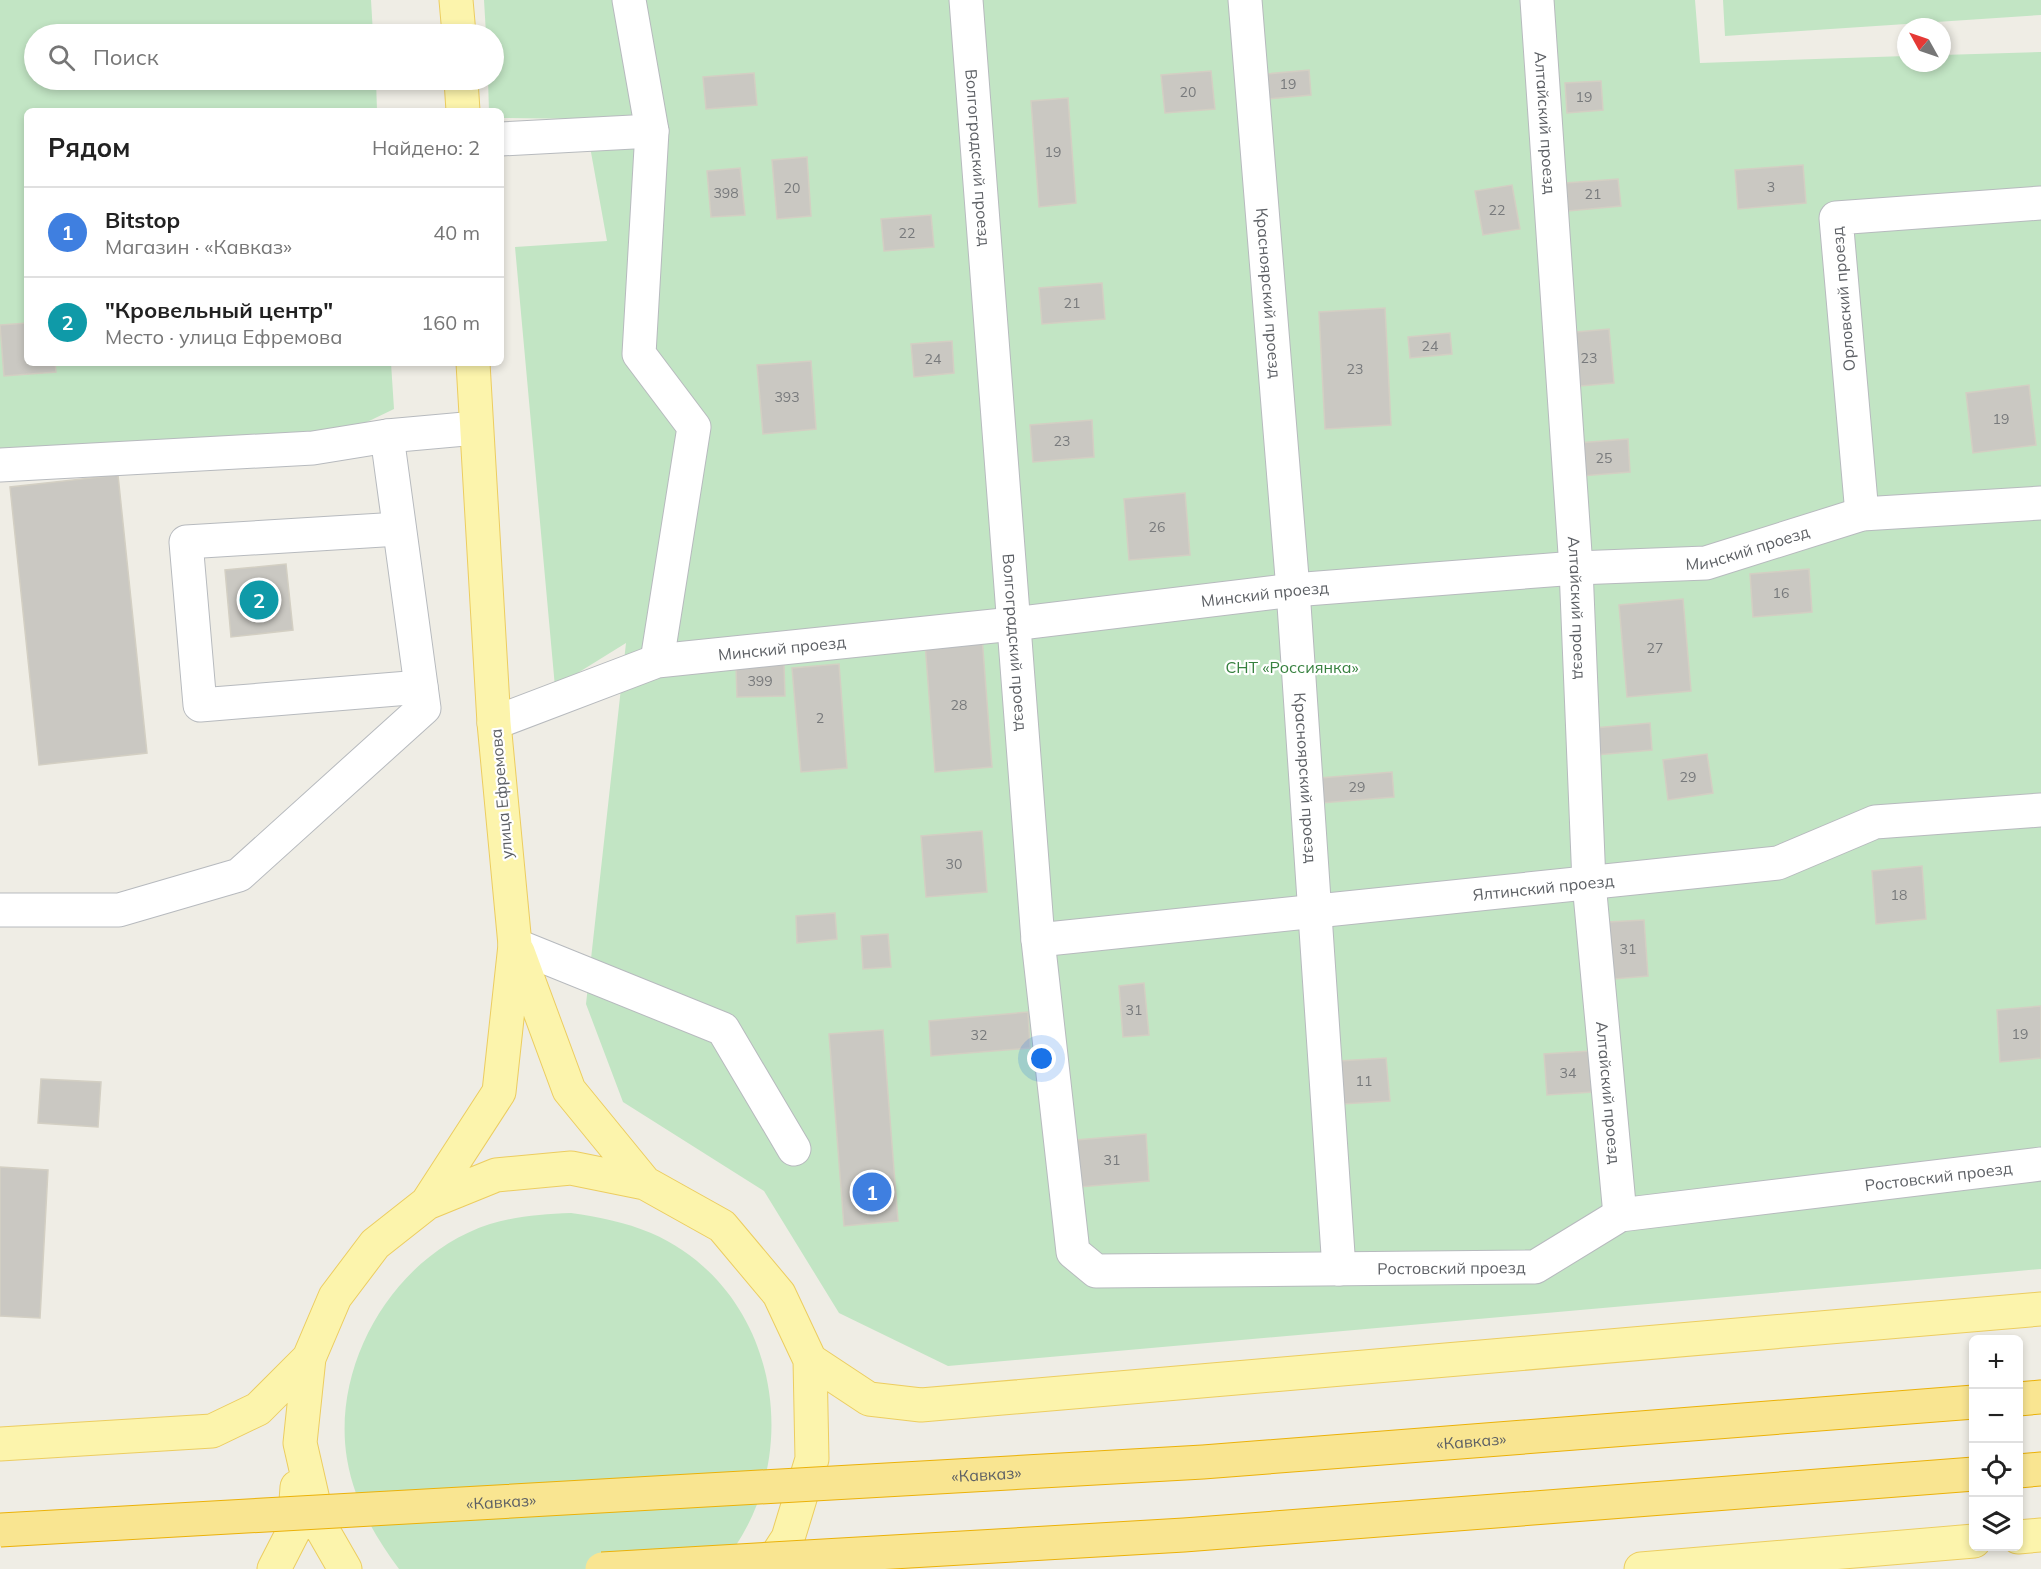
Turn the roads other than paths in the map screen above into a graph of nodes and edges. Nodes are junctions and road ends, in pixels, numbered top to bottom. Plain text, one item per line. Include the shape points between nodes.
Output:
1 (456, 0) edge
2 (629, 0) edge
3 (966, 0) edge
4 (1245, 0) edge
5 (1537, 0) edge
6 (458, 24) edge
7 (462, 90) edge
8 (463, 108) edge
9 (652, 130) junction
10 (504, 138) edge
11 (2041, 203) edge
12 (473, 366) edge
13 (476, 428) junction
14 (387, 436) junction
15 (0, 459) edge
16 (2041, 502) edge
17 (1862, 514) junction
18 (399, 529) junction
19 (1576, 568) junction
20 (1293, 590) junction
21 (1013, 624) junction
22 (657, 661) junction
23 (421, 687) junction
24 (494, 723) junction
25 (2041, 810) edge
26 (1589, 883) junction
27 (0, 910) edge
28 (1315, 912) junction
29 (1038, 940) junction
30 (515, 945) junction
31 (794, 1149) dead end
32 (2041, 1164) edge
33 (645, 1183) junction
34 (427, 1203) junction
35 (1620, 1215) junction
36 (1339, 1269) junction
37 (1096, 1272) joint
38 (2041, 1310) edge
39 (309, 1358) junction
40 (810, 1360) junction
41 (2041, 1397) edge
42 (2023, 1399) edge
43 (1969, 1402) edge
44 (300, 1443) junction
45 (0, 1444) edge
46 (2041, 1469) edge
47 (2023, 1471) edge
48 (1969, 1474) edge
49 (0, 1530) edge
50 (2041, 1535) edge
51 (2023, 1537) edge
52 (1969, 1541) edge
53 (274, 1569) edge
54 (345, 1569) edge
55 (602, 1569) edge
56 (768, 1569) edge
57 (1641, 1569) edge

1 - 6 main road
2 - 9 lane
3 - 21 lane, Волгоградский проезд
4 - 20 lane, Красноярский проезд
5 - 19 lane, Алтайский проезд
7 - 8 main road
9 - 10 lane
9 - 22 lane via 639,354 694,427
11 - 17 lane, Орловский проезд via 1836,218
12 - 13 main road, улица Ефремова
13 - 14 lane
13 - 24 main road, улица Ефремова
14 - 15 lane via 313,448
14 - 18 lane
16 - 17 lane, Минский проезд
17 - 19 lane, Минский проезд via 1706,563
18 - 23 lane
18 - 23 lane via 186,542 200,705
19 - 20 lane, Минский проезд
19 - 26 lane, Алтайский проезд
20 - 21 lane, Минский проезд
20 - 28 lane, Красноярский проезд
21 - 22 lane, Минский проезд
21 - 29 lane, Волгоградский проезд
22 - 24 lane, Минский проезд
23 - 27 lane via 424,708 239,875 119,910
24 - 30 main road, улица Ефремова
25 - 26 lane, Ялтинский проезд via 1875,822 1778,862
26 - 28 lane, Ялтинский проезд
26 - 35 lane, Алтайский проезд
28 - 29 lane, Ялтинский проезд
28 - 36 lane, Красноярский проезд
29 - 37 lane, Волгоградский проезд via 1073,1252
30 - 31 lane via 723,1029
30 - 33 main road via 568,1090
30 - 34 main road, улица Ефремова via 499,1092
32 - 35 lane, Ростовский проезд
33 - 34 main road via 571,1168 496,1175
33 - 40 main road via 722,1226 779,1294
34 - 39 main road via 375,1244 335,1297
35 - 36 lane, Ростовский проезд via 1535,1267
36 - 37 lane, Ростовский проезд
38 - 40 main road via 921,1405 869,1399
39 - 44 main road
39 - 45 main road via 258,1409 212,1431
40 - 56 main road via 812,1459 788,1538
41 - 42 highway
43 - 49 highway, «Кавказ», bridge via 1203,1462
44 - 53 main road via 294,1530
44 - 54 main road via 318,1522
46 - 47 highway
48 - 55 highway, bridge via 1184,1535
50 - 51 main road
52 - 57 main road

